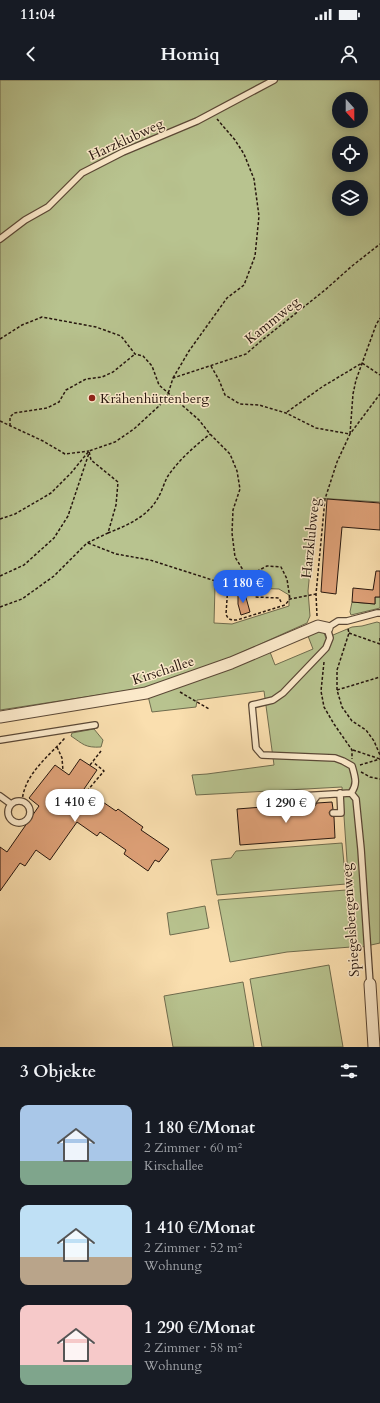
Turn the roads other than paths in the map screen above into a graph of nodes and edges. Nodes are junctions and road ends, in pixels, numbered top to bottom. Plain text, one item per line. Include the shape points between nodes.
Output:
1 (274, 80) edge
2 (0, 239) edge
3 (380, 613) edge
4 (323, 627) junction
5 (0, 717) edge
6 (95, 725) dead end
7 (0, 740) edge
8 (340, 793) junction
9 (352, 793) junction
10 (0, 796) edge
11 (317, 796) junction
12 (11, 804) junction
13 (311, 804) dead end
14 (267, 807) dead end
15 (333, 813) dead end
16 (370, 984) joint
17 (374, 1047) edge

1 - 2 lane, Harzklubweg via 198,120 123,152 82,173 48,207 24,220
3 - 4 lane via 338,621
4 - 5 street, Kirschallee via 146,693
4 - 9 lane via 330,638 326,648 283,693 272,700 252,705 256,748 262,755 335,758 343,761 352,766 356,781
6 - 7 lane
8 - 9 lane
8 - 11 lane
8 - 15 lane via 341,813
9 - 16 lane, Spiegelsbergenweg via 356,799 361,850
10 - 12 lane
11 - 13 lane
11 - 14 lane via 266,798
12 - 12 lane via 16,801 22,802 28,806 30,815 23,822 12,820 8,811
16 - 17 street, Spiegelsbergenweg

